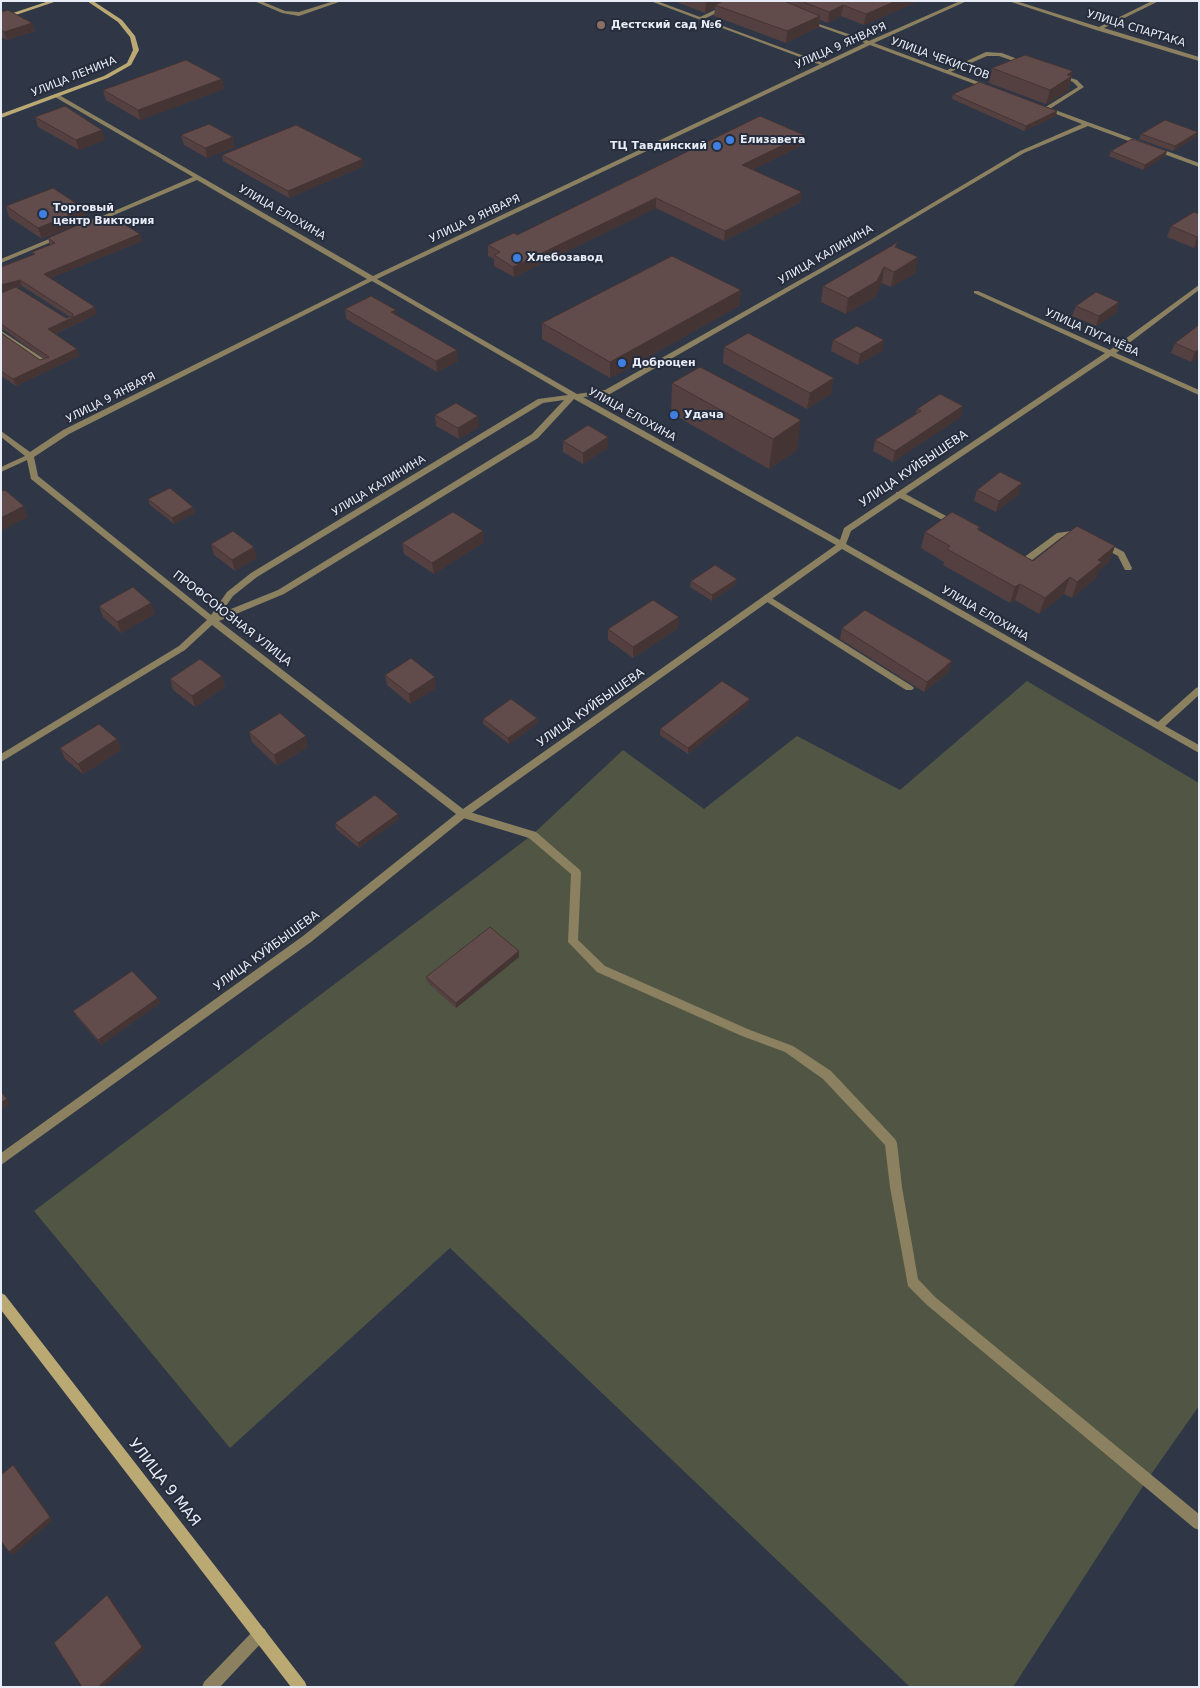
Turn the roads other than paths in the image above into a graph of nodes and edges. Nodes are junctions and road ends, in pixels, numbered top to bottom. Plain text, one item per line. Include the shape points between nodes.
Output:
1 (55, 1) edge
2 (89, 1) edge
3 (256, 1) edge
4 (340, 1) edge
5 (652, 1) edge
6 (739, 1) edge
7 (965, 1) edge
8 (1010, 1) edge
9 (1157, 1) edge
10 (1, 19) edge
11 (699, 19) junction
12 (805, 19) edge
13 (1098, 28) junction
14 (870, 44) junction
15 (1199, 59) edge
16 (823, 64) junction
17 (1037, 67) edge
18 (946, 72) junction
19 (1056, 74) edge
20 (1001, 92) edge
21 (57, 96) junction
22 (1037, 105) edge
23 (1046, 108) junction
24 (1, 116) edge
25 (1087, 124) junction
26 (1199, 165) edge
27 (198, 177) junction
28 (82, 227) edge
29 (73, 231) edge
30 (1, 261) edge
31 (374, 278) junction
32 (1199, 287) edge
33 (976, 292) dead end
34 (1, 333) edge
35 (1109, 354) junction
36 (46, 363) edge
37 (1199, 393) edge
38 (573, 396) junction
39 (1, 433) edge
40 (30, 456) junction
41 (1, 470) edge
42 (899, 494) junction
43 (965, 529) edge
44 (842, 545) junction
45 (1007, 553) edge
46 (1128, 568) dead end
47 (767, 598) junction
48 (212, 620) junction
49 (909, 688) dead end
50 (1199, 690) edge
51 (1158, 727) junction
52 (1199, 750) edge
53 (1, 759) edge
54 (463, 814) junction
55 (1, 1160) edge
56 (1, 1298) edge
57 (1199, 1523) edge
58 (260, 1634) junction
59 (209, 1687) edge
60 (300, 1687) edge

1 - 10 street
2 - 21 street, УЛИЦА ЛЕНИНА via 120,22 133,37 136,50 128,64 106,77
3 - 4 street via 299,14
5 - 11 street
6 - 11 street
7 - 14 street, УЛИЦА 9 ЯНВАРЯ
8 - 13 street, УЛИЦА СПАРТАКА
9 - 13 street
11 - 16 street
12 - 14 street, УЛИЦА ЧЕКИСТОВ
13 - 15 street, УЛИЦА СПАРТАКА
14 - 16 street, УЛИЦА 9 ЯНВАРЯ
14 - 18 street, УЛИЦА ЧЕКИСТОВ
16 - 31 street, УЛИЦА 9 ЯНВАРЯ
17 - 18 street via 1000,54 986,54
18 - 20 street, УЛИЦА ЧЕКИСТОВ
19 - 23 street via 1075,81 1081,87
21 - 24 street, УЛИЦА ЛЕНИНА
21 - 27 street, УЛИЦА ЕЛОХИНА
22 - 23 street
23 - 25 street
25 - 26 street
25 - 38 street, УЛИЦА КАЛИНИНА via 1022,152 869,244 607,392
27 - 28 street
27 - 31 street, УЛИЦА ЕЛОХИНА
29 - 30 street
31 - 38 street, УЛИЦА ЕЛОХИНА
31 - 40 street, УЛИЦА 9 ЯНВАРЯ via 66,432
32 - 35 street, УЛИЦА КУЙБЫШЕВА
33 - 35 street, УЛИЦА ПУГАЧЁВА
34 - 36 street
35 - 37 street, УЛИЦА ПУГАЧЁВА
35 - 42 street, УЛИЦА КУЙБЫШЕВА
38 - 44 street, УЛИЦА ЕЛОХИНА
38 - 48 street, УЛИЦА КАЛИНИНА via 534,436 518,446 281,592
38 - 48 street, УЛИЦА КАЛИНИНА via 540,401 254,575 230,594
39 - 40 street
40 - 41 street, УЛИЦА 9 ЯНВАРЯ
40 - 48 street, ПРОФСОЮЗНАЯ УЛИЦА via 34,477
42 - 43 street
42 - 44 street, УЛИЦА КУЙБЫШЕВА via 847,530
44 - 47 street, УЛИЦА КУЙБЫШЕВА
44 - 51 street, УЛИЦА ЕЛОХИНА
45 - 46 street via 1024,562 1060,535 1081,533 1121,554
47 - 49 street
47 - 54 street, УЛИЦА КУЙБЫШЕВА
48 - 53 street, УЛИЦА КАЛИНИНА via 182,648
48 - 54 street, ПРОФСОЮЗНАЯ УЛИЦА
50 - 51 street
51 - 52 street, УЛИЦА ЕЛОХИНА
54 - 55 street, УЛИЦА КУЙБЫШЕВА via 307,939
54 - 57 street via 532,835 576,873 572,942 601,969 788,1049 827,1075 891,1143 912,1282 930,1301
56 - 58 street, УЛИЦА 9 МАЯ
58 - 59 street
58 - 60 street, УЛИЦА 9 МАЯ

